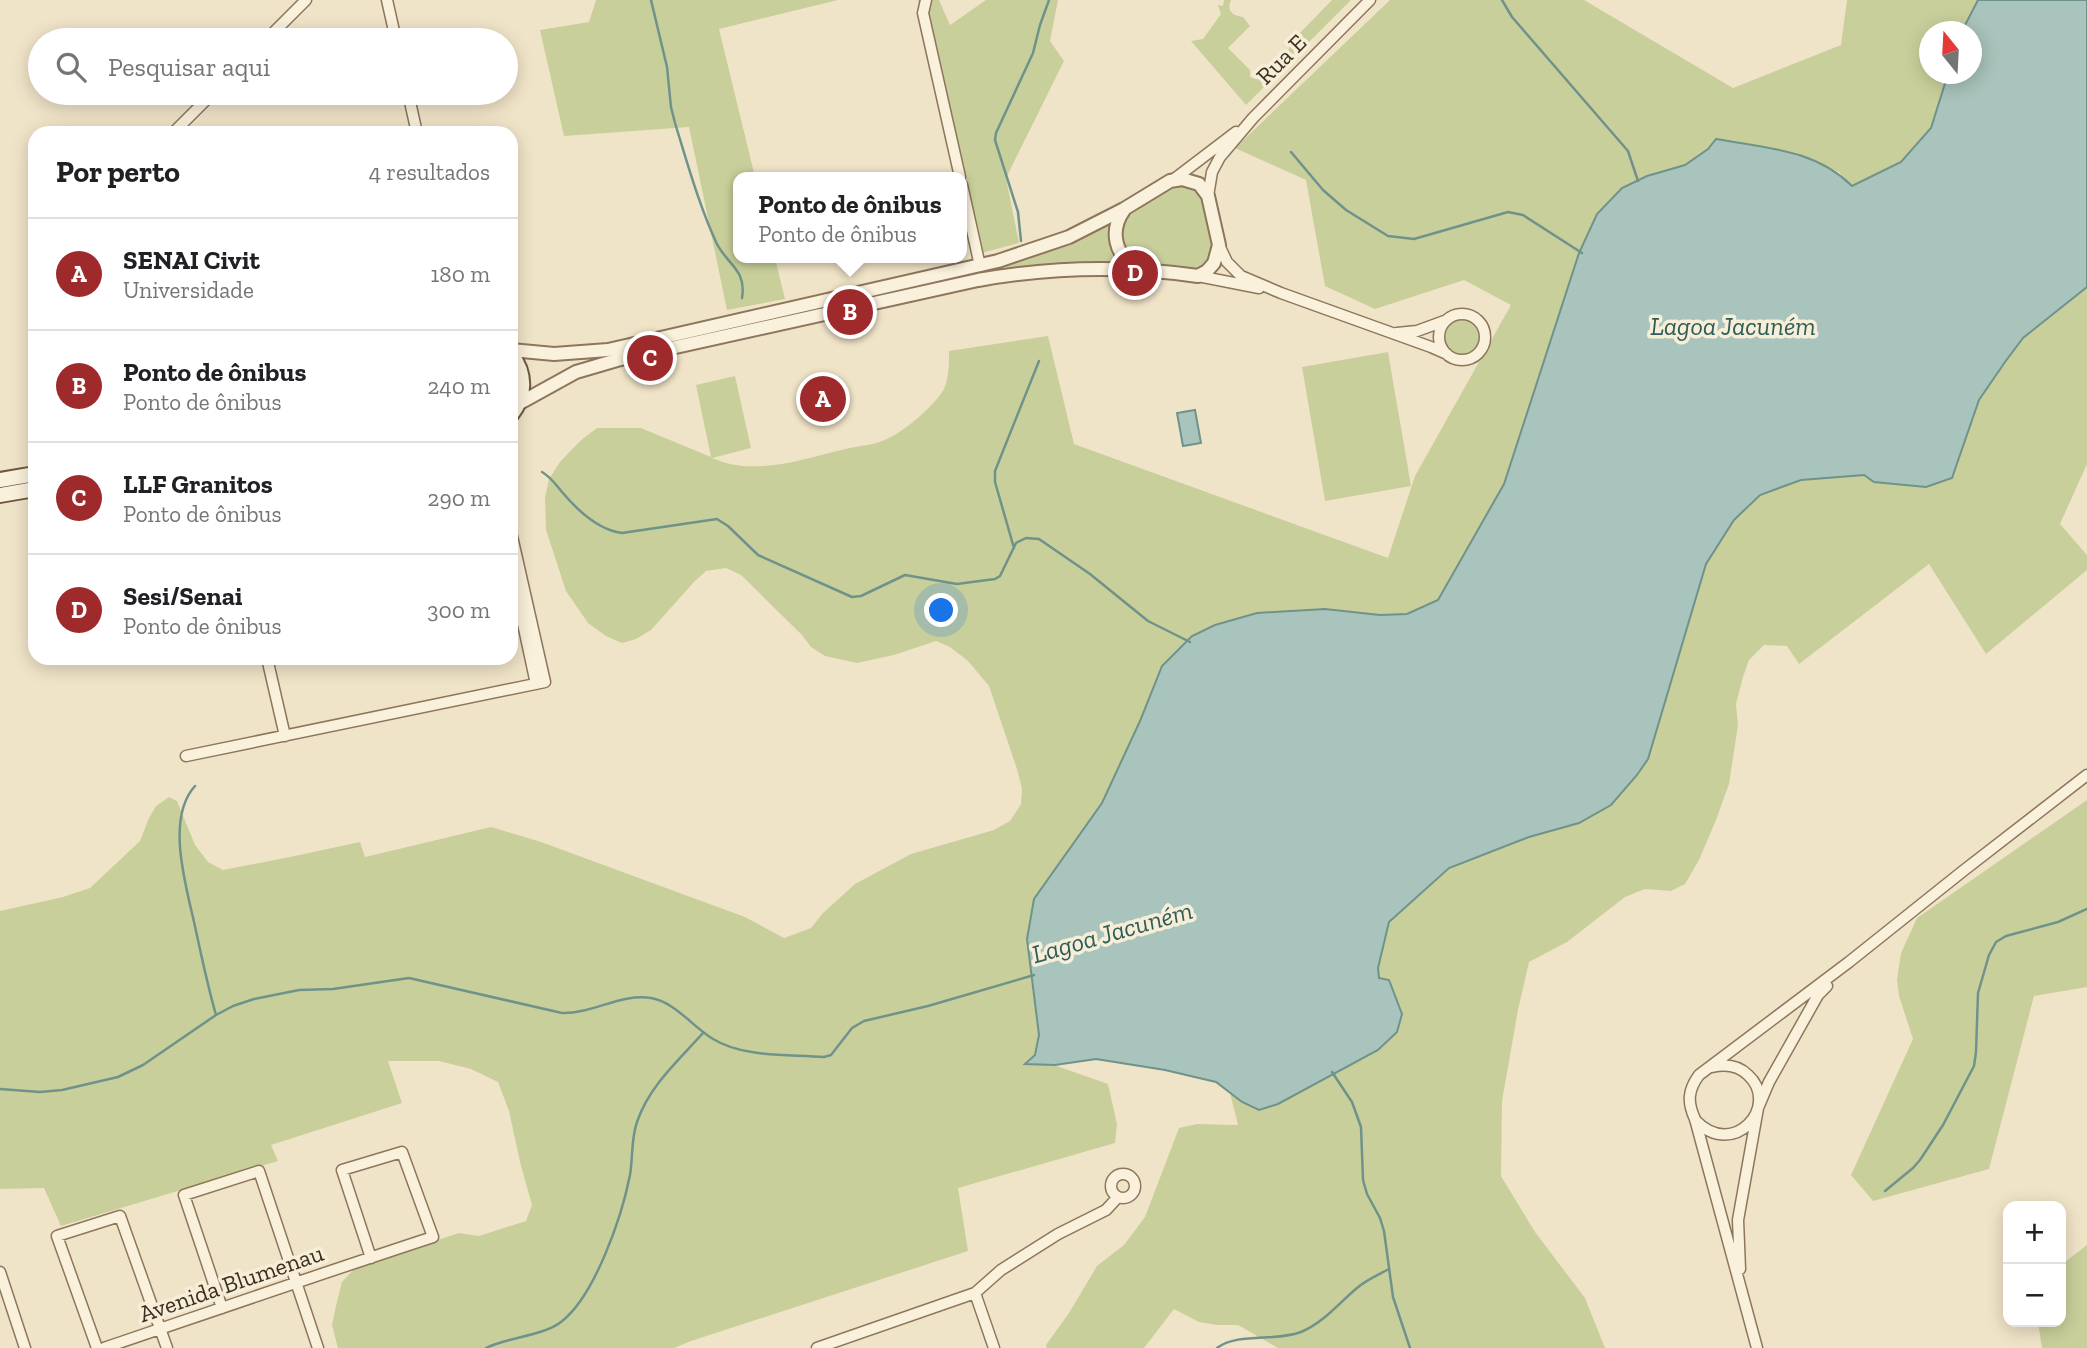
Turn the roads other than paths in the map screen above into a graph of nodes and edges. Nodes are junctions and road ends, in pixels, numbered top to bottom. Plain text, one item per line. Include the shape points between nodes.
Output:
1 (306, 0) edge
2 (387, 0) edge
3 (926, 0) edge
4 (1370, 0) edge
5 (278, 28) edge
6 (393, 28) edge
7 (201, 105) edge
8 (411, 105) edge
9 (1253, 118) junction
10 (180, 126) edge
11 (415, 126) edge
12 (959, 172) edge
13 (1170, 181) junction
14 (1208, 196) junction
15 (967, 208) edge
16 (1124, 209) junction
17 (1219, 245) junction
18 (980, 266) junction
19 (1138, 269) junction
20 (1198, 276) junction
21 (1281, 293) junction
22 (1450, 318) junction
23 (1393, 333) junction
24 (518, 352) edge
25 (1447, 354) junction
26 (518, 364) edge
27 (518, 400) edge
28 (518, 407) edge
29 (28, 475) edge
30 (0, 480) edge
31 (28, 490) edge
32 (0, 495) edge
33 (518, 568) edge
34 (518, 596) edge
35 (269, 665) edge
36 (540, 683) junction
37 (285, 736) junction
38 (186, 756) dead end
39 (2087, 775) edge
40 (1849, 962) junction
41 (1710, 1068) junction
42 (1758, 1108) junction
43 (1695, 1119) junction
44 (1118, 1197) dead end
45 (371, 1258) junction
46 (0, 1272) edge
47 (296, 1282) junction
48 (1741, 1287) junction
49 (975, 1293) junction
50 (222, 1308) junction
51 (160, 1329) junction
52 (25, 1348) edge
53 (97, 1348) edge
54 (104, 1348) edge
55 (167, 1348) edge
56 (318, 1348) edge
57 (817, 1348) edge
58 (994, 1348) edge
59 (1757, 1348) edge

1 - 5 street
2 - 6 street
3 - 12 street via 923,13
4 - 9 street, Rua E
7 - 10 street
8 - 11 street
9 - 13 street, Rua E
9 - 14 street, Rua E via 1214,167
13 - 14 street via 1194,182
13 - 16 street
14 - 17 street
15 - 18 street
16 - 18 street via 1069,237
16 - 19 street via 1117,222 1116,242 1124,258
17 - 20 street via 1214,263
17 - 21 street via 1236,272
18 - 24 street via 608,350
19 - 20 street
19 - 28 street via 1058,269 968,282 617,360 576,372
20 - 21 street
21 - 23 street
22 - 23 street via 1417,331
22 - 25 street via 1440,335
22 - 25 street via 1460,314 1476,318 1483,326 1485,342 1477,355 1467,360
23 - 25 street
26 - 27 main road via 522,389
29 - 30 main road
31 - 32 main road
33 - 36 street
34 - 36 street
35 - 37 street
36 - 37 street
37 - 38 street
39 - 40 street
40 - 41 street
40 - 42 street via 1818,995
41 - 42 street via 1732,1066 1751,1077 1757,1086
41 - 43 street via 1692,1084 1690,1108
42 - 43 street via 1747,1126 1726,1135 1703,1128
42 - 48 street via 1738,1220
43 - 48 street
44 - 49 street via 1106,1210 1001,1270
45 - 45 street, Avenida Blumenau via 433,1237 402,1152 341,1170
45 - 47 street, Avenida Blumenau
46 - 52 street
47 - 50 street, Avenida Blumenau
47 - 50 street via 259,1171 184,1195
47 - 56 street
48 - 59 street
49 - 57 street
49 - 58 street
50 - 51 street, Avenida Blumenau
51 - 53 street via 120,1216 57,1236
51 - 54 street, Avenida Blumenau
51 - 55 street

